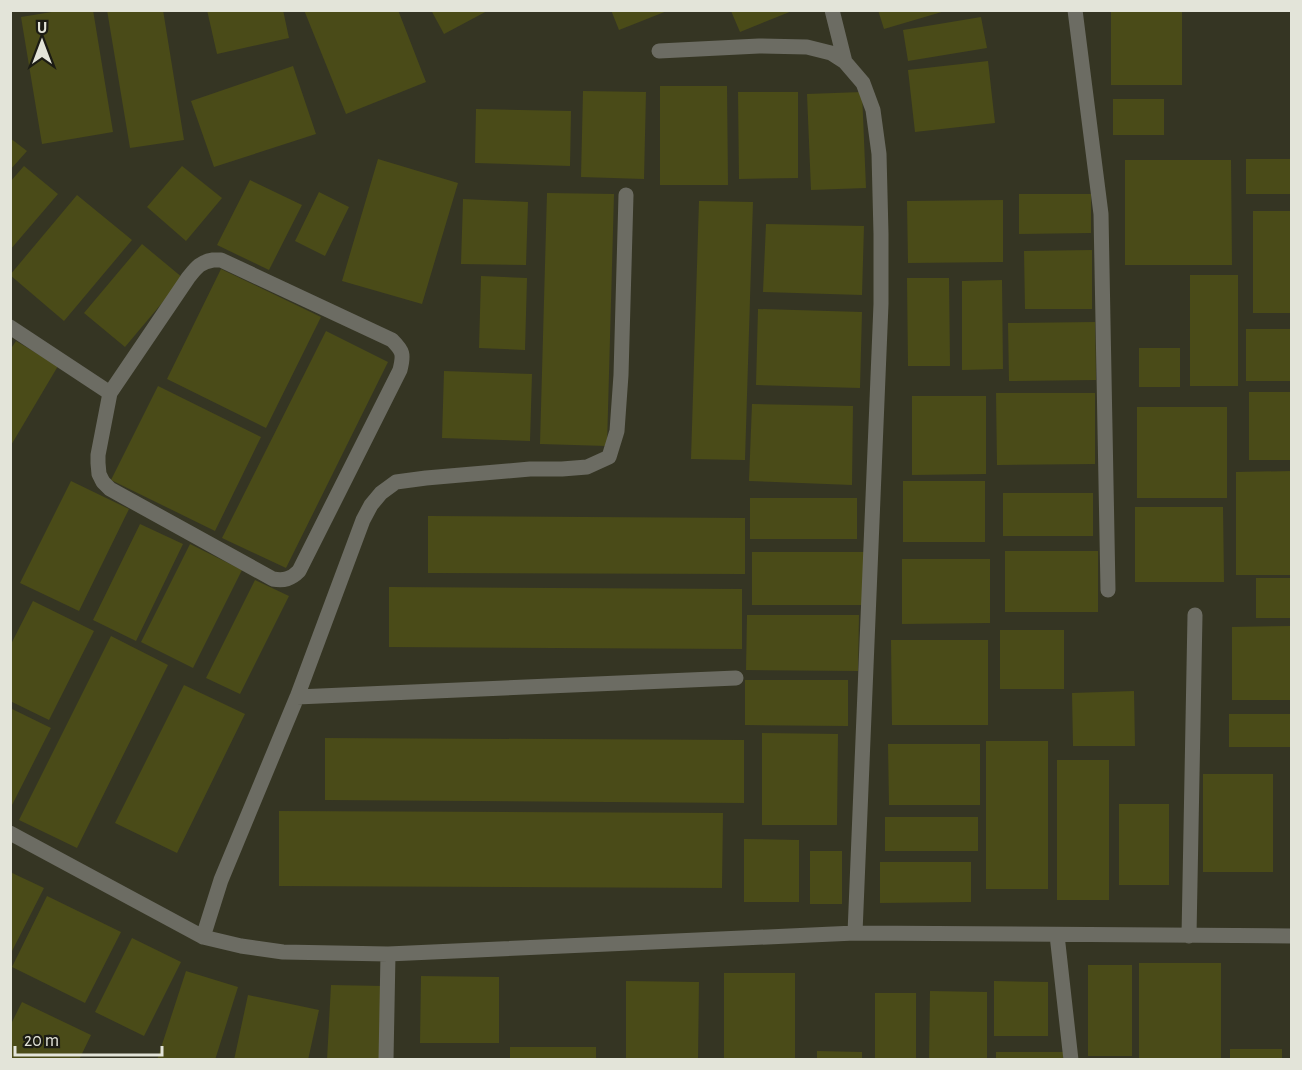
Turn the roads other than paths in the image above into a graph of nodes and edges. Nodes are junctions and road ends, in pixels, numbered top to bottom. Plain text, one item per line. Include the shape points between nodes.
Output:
1 (832, 10) edge
2 (1075, 10) edge
3 (659, 51) dead end
4 (845, 62) junction
5 (626, 195) dead end
6 (10, 327) edge
7 (110, 393) junction
8 (1108, 590) dead end
9 (1195, 615) dead end
10 (736, 678) dead end
11 (297, 697) junction
12 (10, 833) edge
13 (855, 933) junction
14 (1058, 935) junction
15 (1189, 936) junction
16 (1292, 936) edge
17 (203, 937) junction
18 (388, 954) junction
19 (386, 1059) edge
20 (1071, 1059) edge

1 - 4 street
2 - 8 street via 1101,214
3 - 4 street via 807,47 831,53
4 - 13 street via 863,83 873,110 879,154 881,234
5 - 11 street via 621,375 617,431 609,457 587,467 396,482 381,493 363,520
6 - 7 street
7 - 7 street via 98,455 103,482 273,579 287,579 299,571 400,370 403,353 392,339 221,260 204,261 188,278
9 - 15 street
10 - 11 street
11 - 17 street via 221,880
12 - 17 street
13 - 14 street
13 - 18 street
14 - 15 street
14 - 20 street
15 - 16 street
17 - 18 street via 283,952
18 - 19 street

